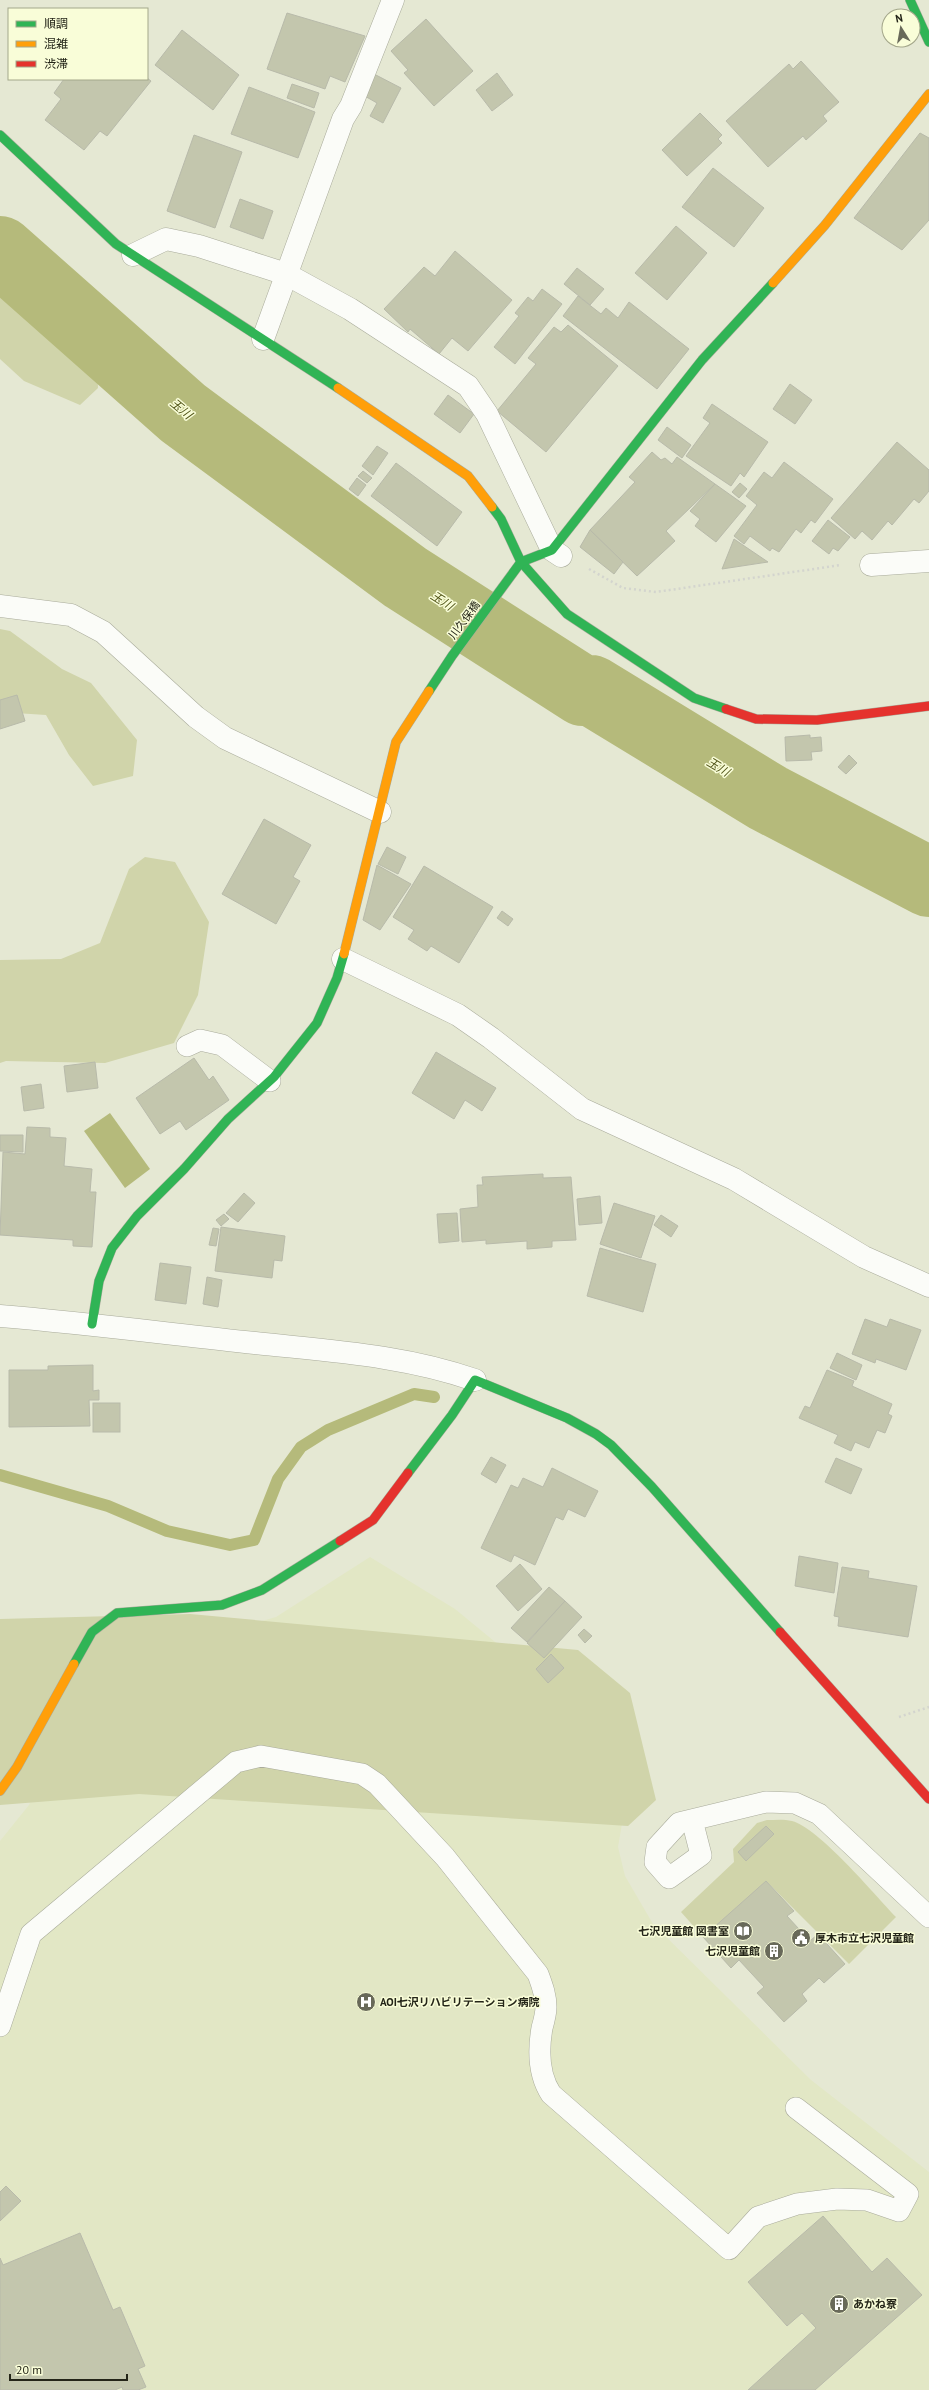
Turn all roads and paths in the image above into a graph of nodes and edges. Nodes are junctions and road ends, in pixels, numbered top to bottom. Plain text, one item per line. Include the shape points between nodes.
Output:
1 (393, 0) edge
2 (910, 0) edge
3 (929, 42) edge
4 (929, 94) edge
5 (0, 135) edge
6 (133, 255) junction
7 (286, 274) junction
8 (263, 339) junction
9 (557, 553) junction
10 (929, 561) edge
11 (521, 562) junction
12 (871, 565) joint
13 (0, 606) edge
14 (929, 706) edge
15 (380, 812) junction
16 (343, 959) junction
17 (187, 1046) dead end
18 (270, 1081) junction
19 (929, 1286) edge
20 (0, 1316) edge
21 (92, 1324) junction
22 (475, 1380) junction
23 (0, 1791) edge
24 (929, 1799) edge
25 (692, 1820) dead end
26 (929, 1917) edge
27 (0, 2026) edge
28 (796, 2108) dead end

1 - 7 street via 351,106 343,119
2 - 3 street
4 - 9 street via 825,225 702,360
5 - 6 street via 116,244
6 - 7 street via 166,239 199,246
6 - 8 street
7 - 8 street
7 - 9 street via 350,309 468,386 487,414
8 - 11 street via 468,476 501,519
9 - 11 street
9 - 12 path via 623,588 656,592 857,563
10 - 12 street
11 - 14 street via 567,614 694,698 756,719 817,720
11 - 15 street, 川久保橋 via 452,656 396,742
13 - 15 street via 71,615 103,632 196,717 226,738
15 - 16 street, 川久保橋
16 - 18 street, 川久保橋 via 317,1023
16 - 19 street via 458,1015 582,1109 734,1179 864,1257
17 - 18 lane via 200,1040 222,1045
18 - 21 street, 川久保橋 via 228,1119 184,1169 137,1216 112,1248 99,1281
20 - 21 street
21 - 22 street via 390,1358 446,1370
22 - 23 street via 373,1520 262,1590 222,1605 117,1613 92,1632 17,1767
22 - 24 street via 562,1416 597,1435 622,1457 652,1487
25 - 26 lane via 766,1802 795,1803 819,1814
27 - 28 lane via 31,1934 236,1762 261,1756 362,1774 377,1784 445,1857 538,1974 545,1993 546,2008 539,2060 544,2082 551,2094 729,2249 758,2217 797,2204 837,2199 867,2200 899,2211 908,2194

